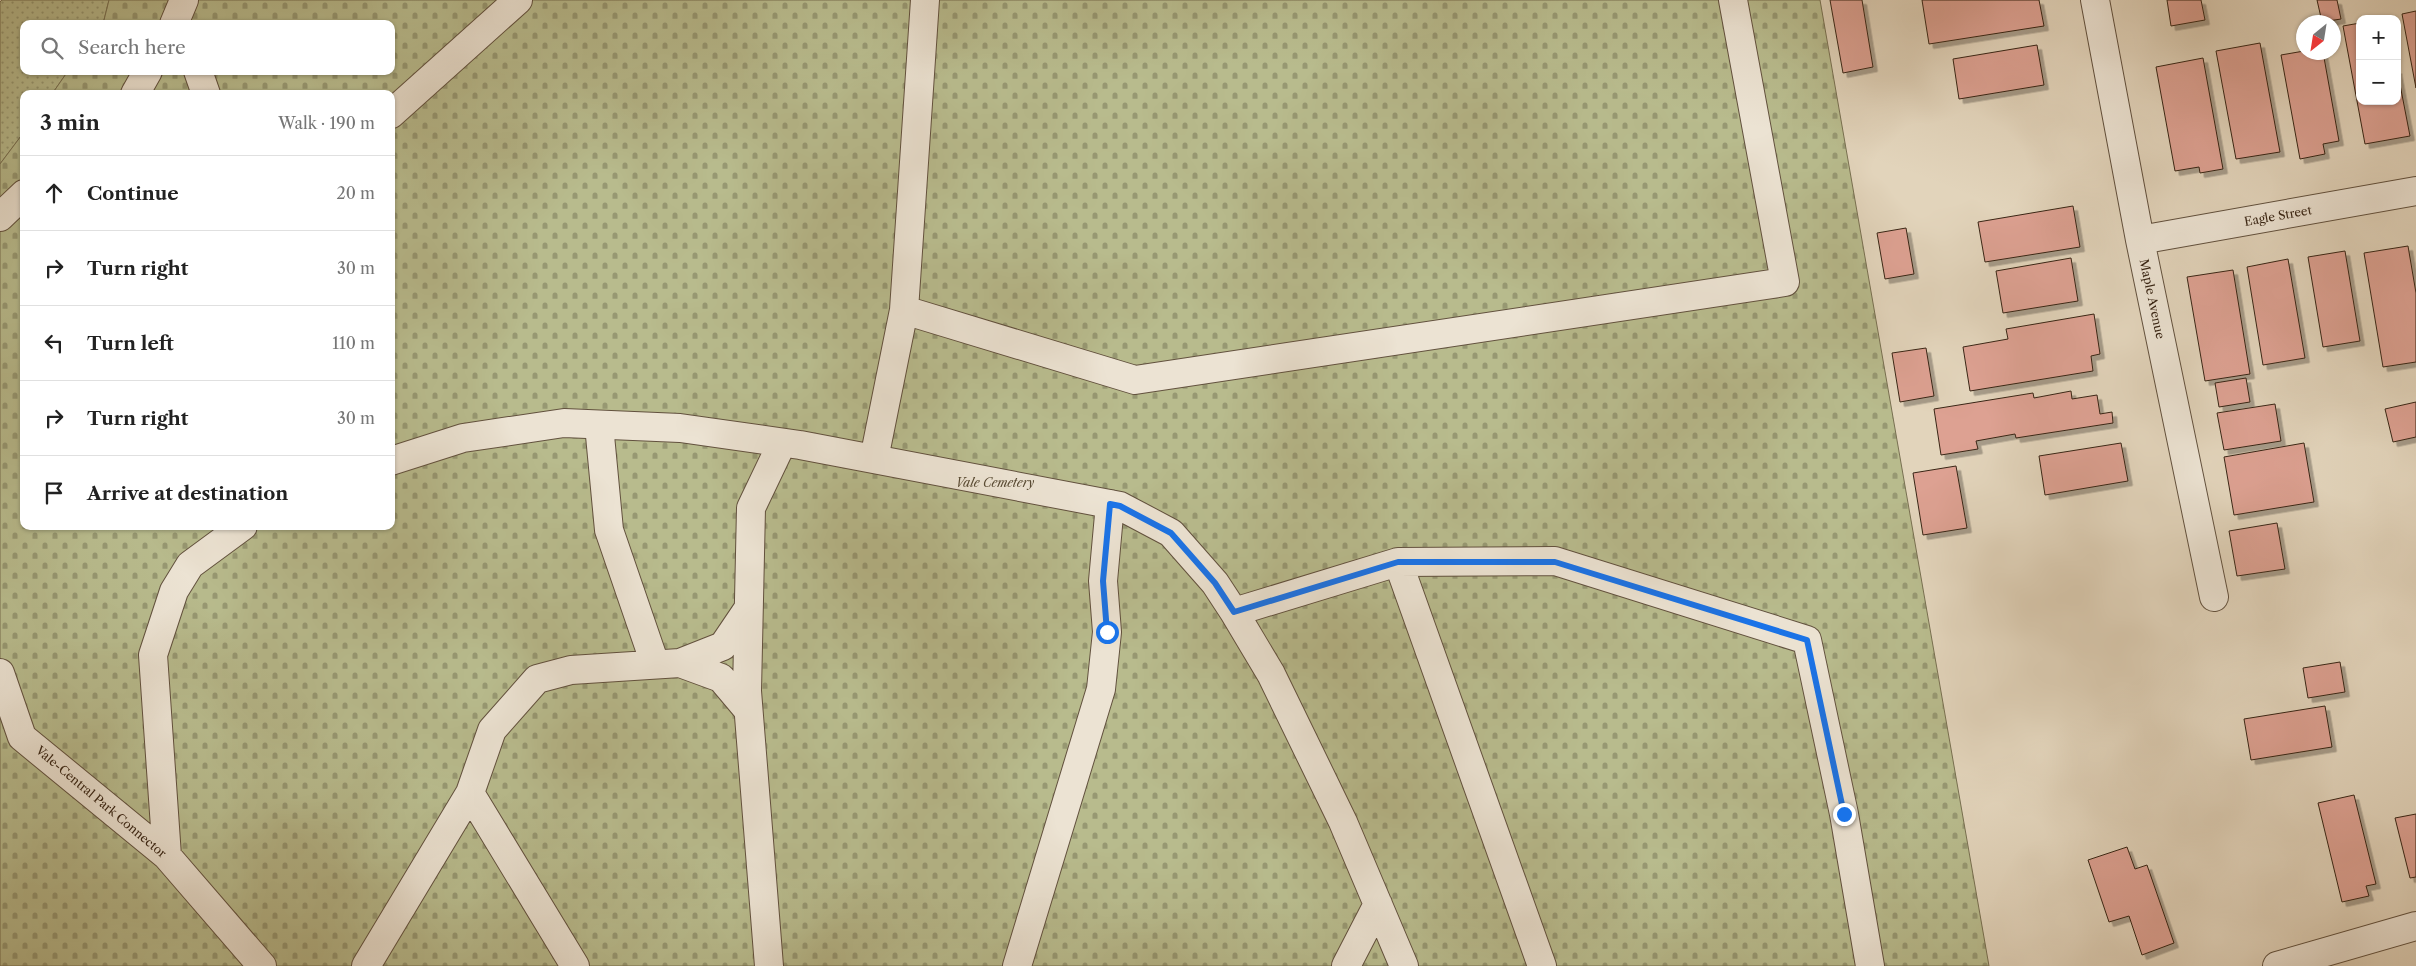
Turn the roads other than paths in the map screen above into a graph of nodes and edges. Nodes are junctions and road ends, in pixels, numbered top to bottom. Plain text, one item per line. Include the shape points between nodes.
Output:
1 (518, 0) edge
2 (925, 0) edge
3 (1733, 0) edge
4 (2095, 0) edge
5 (146, 75) edge
6 (199, 75) edge
7 (137, 90) edge
8 (205, 90) edge
9 (395, 110) edge
10 (2416, 191) edge
11 (20, 198) edge
12 (0, 218) edge
13 (2140, 240) junction
14 (904, 310) junction
15 (600, 424) junction
16 (782, 443) junction
17 (874, 459) junction
18 (395, 460) edge
19 (1110, 504) junction
20 (238, 530) edge
21 (1398, 562) junction
22 (2214, 597) dead end
23 (748, 609) junction
24 (1234, 612) junction
25 (667, 663) junction
26 (0, 673) edge
27 (748, 710) junction
28 (470, 792) junction
29 (167, 856) junction
30 (1378, 904) junction
31 (2416, 926) edge
32 (262, 966) edge
33 (366, 966) edge
34 (575, 966) edge
35 (769, 966) edge
36 (1017, 966) edge
37 (1346, 966) edge
38 (1404, 966) edge
39 (1542, 966) edge
40 (1870, 966) edge
41 (2277, 966) edge

1 - 9 street
2 - 14 street
3 - 14 street via 1785,282 1135,380
4 - 13 street, Maple Avenue
5 - 7 street
6 - 8 street
10 - 13 street, Eagle Street
11 - 12 street
13 - 22 street, Maple Avenue
14 - 17 street
15 - 16 street via 680,428
15 - 18 street via 564,423 463,438
15 - 25 street via 609,530
16 - 17 street
16 - 23 street via 750,508
17 - 19 street
19 - 24 street via 1171,533 1215,583
19 - 36 street via 1103,581 1107,632 1101,689
20 - 29 street via 190,565 174,591 152,656
21 - 24 street
21 - 39 street
21 - 40 street via 1555,562 1807,640 1844,814
23 - 25 street via 722,646
23 - 27 street
24 - 30 street via 1271,674 1343,822
25 - 27 street via 721,678
25 - 28 street via 571,670 537,679 492,730
26 - 29 street, Vale-Central Park Connector via 22,737
27 - 35 street
28 - 33 street
28 - 34 street
29 - 32 street, Vale-Central Park Connector
30 - 37 street
30 - 38 street
31 - 41 street

